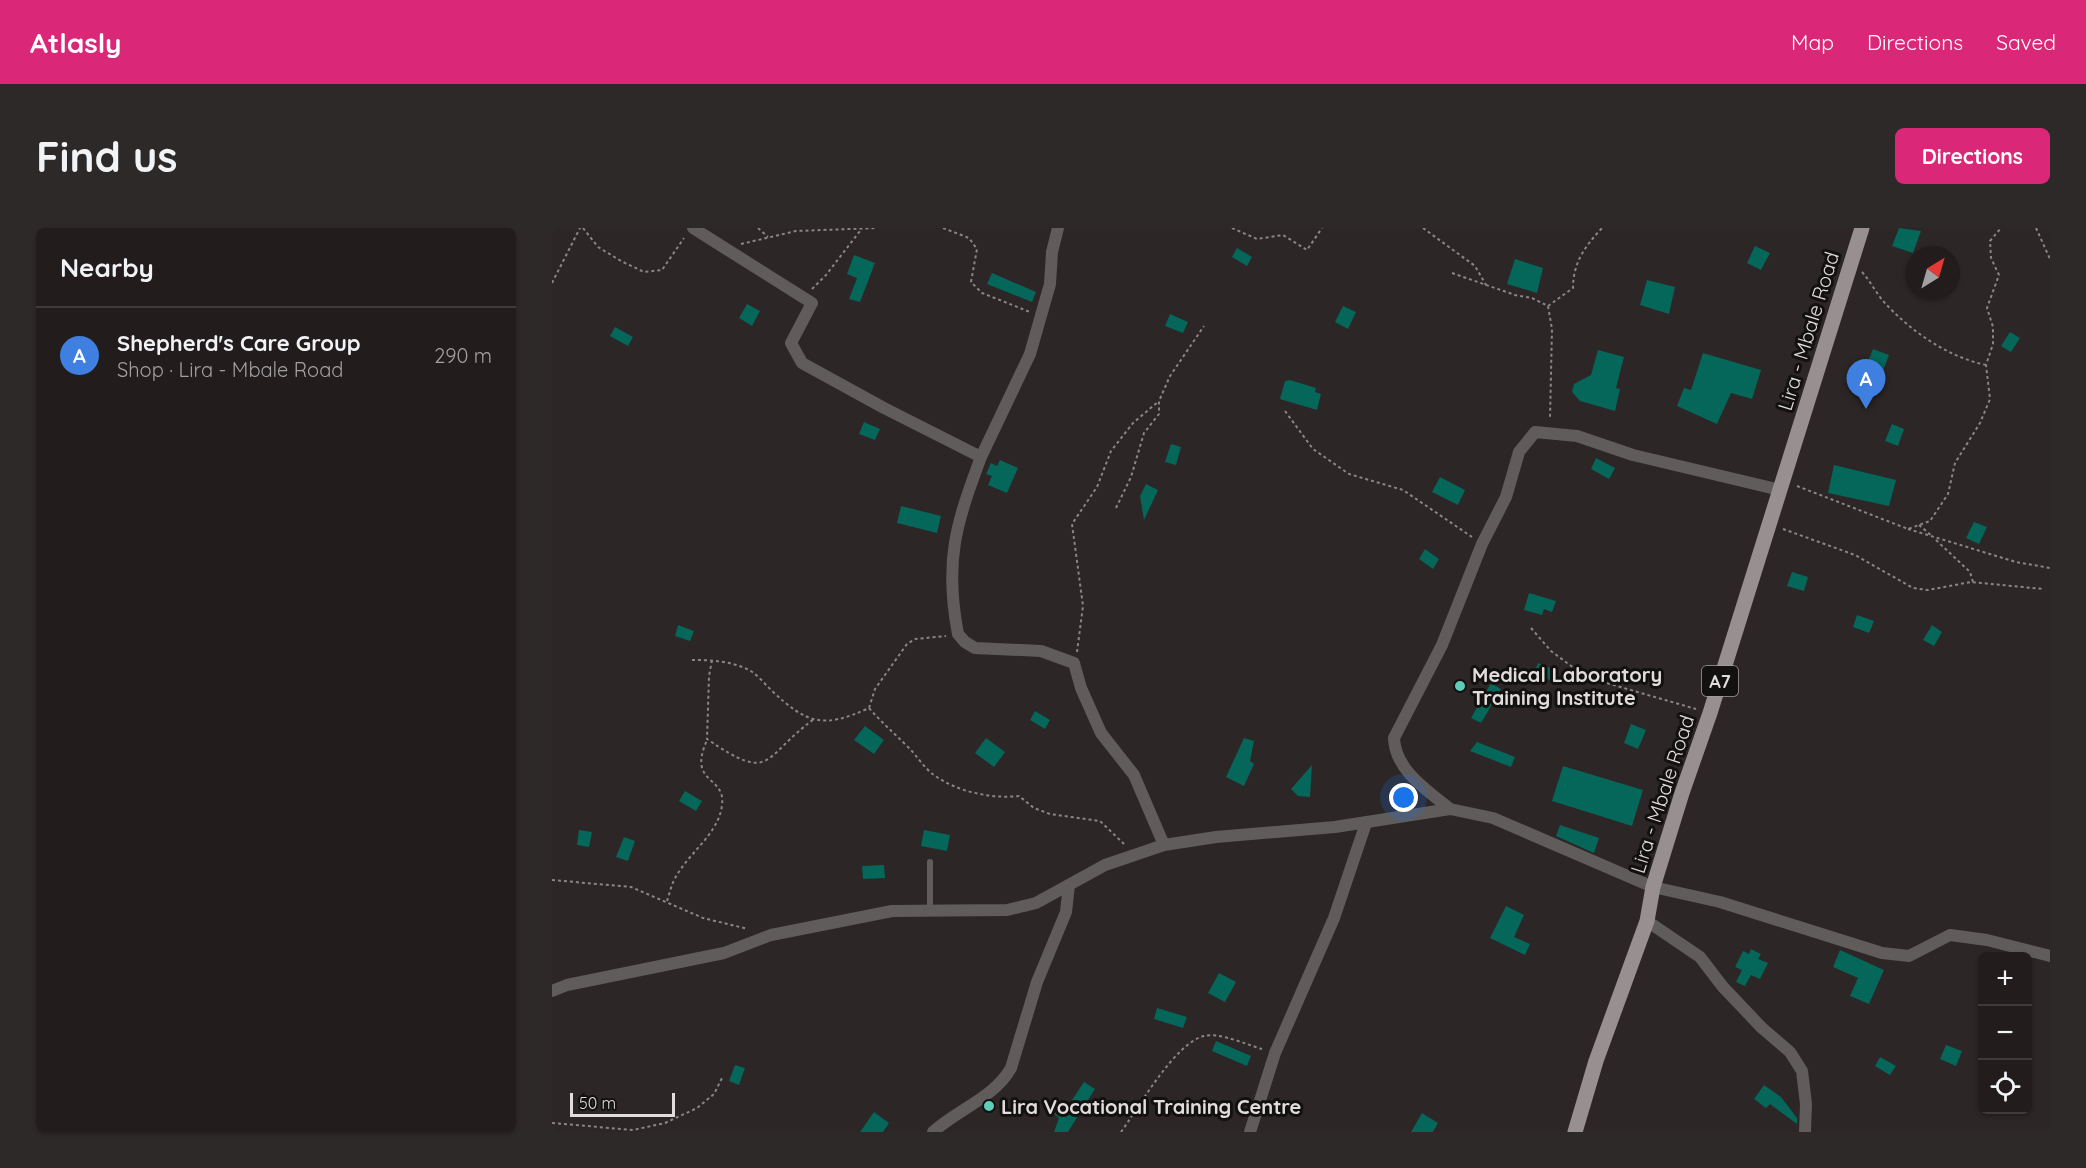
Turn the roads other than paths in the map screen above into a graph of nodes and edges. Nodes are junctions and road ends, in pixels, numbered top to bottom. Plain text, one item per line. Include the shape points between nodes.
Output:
1 (1058, 228) edge
2 (1862, 228) edge
3 (689, 232) edge
4 (981, 457) junction
5 (1781, 485) junction
6 (1450, 808) junction
7 (1366, 823) junction
8 (1164, 845) junction
9 (930, 862) dead end
10 (1069, 885) junction
11 (1653, 887) junction
12 (930, 910) junction
13 (1647, 921) junction
14 (2050, 956) edge
15 (552, 991) edge
16 (933, 1132) edge
17 (1250, 1132) edge
18 (1575, 1132) edge
19 (1804, 1132) edge

1 - 4 street via 1041,317 1019,380
2 - 5 main road, Lira - Mbale Road / A7
3 - 4 street via 812,303 791,344 802,363
4 - 8 street via 958,520 951,556 958,634 975,648 1041,651 1074,663 1101,734 1134,775
5 - 6 street via 1633,455 1577,436 1535,432 1527,439 1434,662 1394,738 1400,762 1420,785
5 - 11 main road, Lira - Mbale Road / A7
6 - 7 street
6 - 11 street via 1492,818
7 - 8 street
7 - 17 street via 1334,918 1275,1053
8 - 10 street via 1105,865
9 - 12 lane
10 - 12 street via 1036,903 1007,910
10 - 16 street via 1066,912 1037,982 1005,1079
11 - 13 main road, Lira - Mbale Road / A7
11 - 14 street via 1720,902 1896,956 1909,956 1950,935
12 - 15 street via 892,911 820,924 771,935 724,953
13 - 18 main road, Lira - Mbale Road / A7 via 1596,1061
13 - 19 street via 1700,957 1723,987 1790,1052 1802,1071

